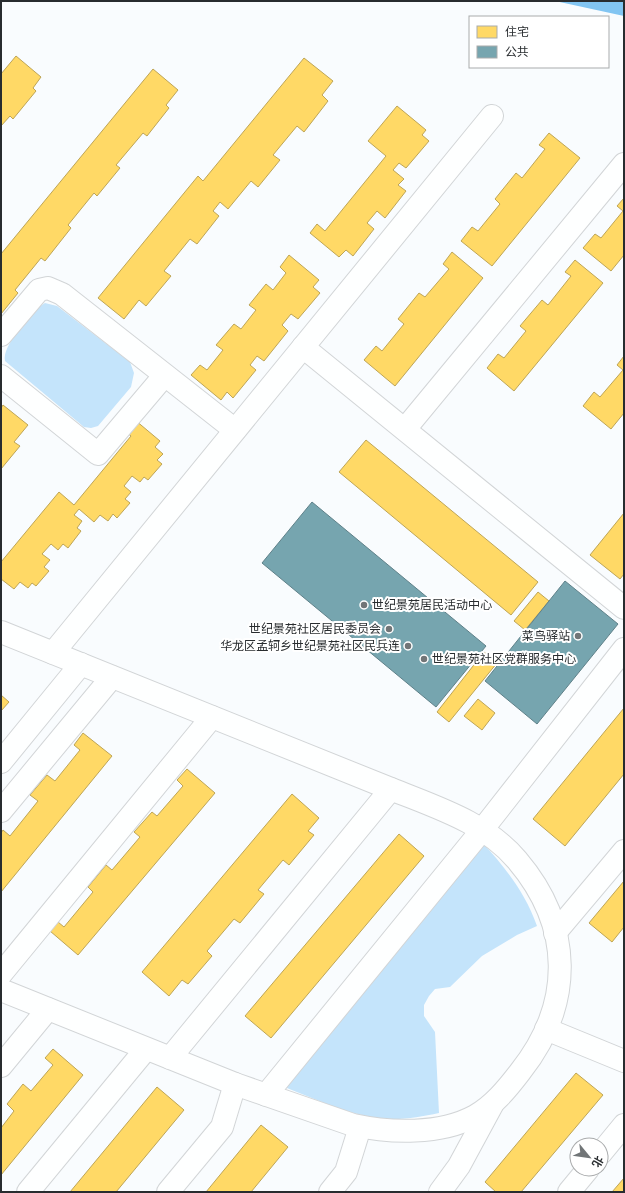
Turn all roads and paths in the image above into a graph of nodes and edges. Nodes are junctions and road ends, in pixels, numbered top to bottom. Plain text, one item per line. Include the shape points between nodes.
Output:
1 (492, 116) dead end
2 (624, 164) edge
3 (1, 335) edge
4 (303, 347) junction
5 (1, 376) edge
6 (164, 376) junction
7 (405, 429) junction
8 (235, 430) junction
9 (624, 608) edge
10 (1, 632) edge
11 (624, 649) edge
12 (53, 653) junction
13 (81, 664) junction
14 (112, 677) junction
15 (212, 717) junction
16 (1, 762) edge
17 (392, 789) junction
18 (1, 811) edge
19 (482, 830) junction
20 (624, 851) edge
21 (555, 933) junction
22 (1, 974) edge
23 (1, 990) edge
24 (48, 1009) junction
25 (546, 1029) junction
26 (146, 1049) junction
27 (170, 1058) junction
28 (624, 1061) edge
29 (1, 1066) edge
30 (235, 1084) junction
31 (266, 1095) junction
32 (493, 1102) junction
33 (624, 1125) edge
34 (360, 1127) junction
35 (609, 1143) edge
36 (581, 1177) edge
37 (443, 1191) edge
38 (28, 1192) edge
39 (168, 1192) edge
40 (330, 1192) edge
41 (569, 1192) edge

1 - 4 street
2 - 7 street
3 - 6 street via 39,290 48,288 62,294
4 - 7 street
4 - 8 street
5 - 6 street via 98,454
6 - 8 street
7 - 9 street
8 - 12 street
10 - 12 street
11 - 19 street
12 - 13 street
13 - 14 street
13 - 16 street
14 - 15 street
14 - 18 street
15 - 17 street
15 - 22 street
17 - 19 street via 443,810
17 - 27 street
19 - 21 street via 516,859 535,883 549,910
19 - 31 street
20 - 21 street
21 - 25 street via 560,960 560,982 556,1006
23 - 24 street
24 - 26 street
24 - 29 street
25 - 28 street
25 - 32 street via 530,1060
26 - 27 street
26 - 38 street
27 - 30 street
30 - 31 street
30 - 39 street via 222,1127
31 - 34 street
32 - 34 street via 475,1116 452,1125 423,1129
32 - 37 street
33 - 35 street
34 - 40 street via 346,1172
36 - 41 street

